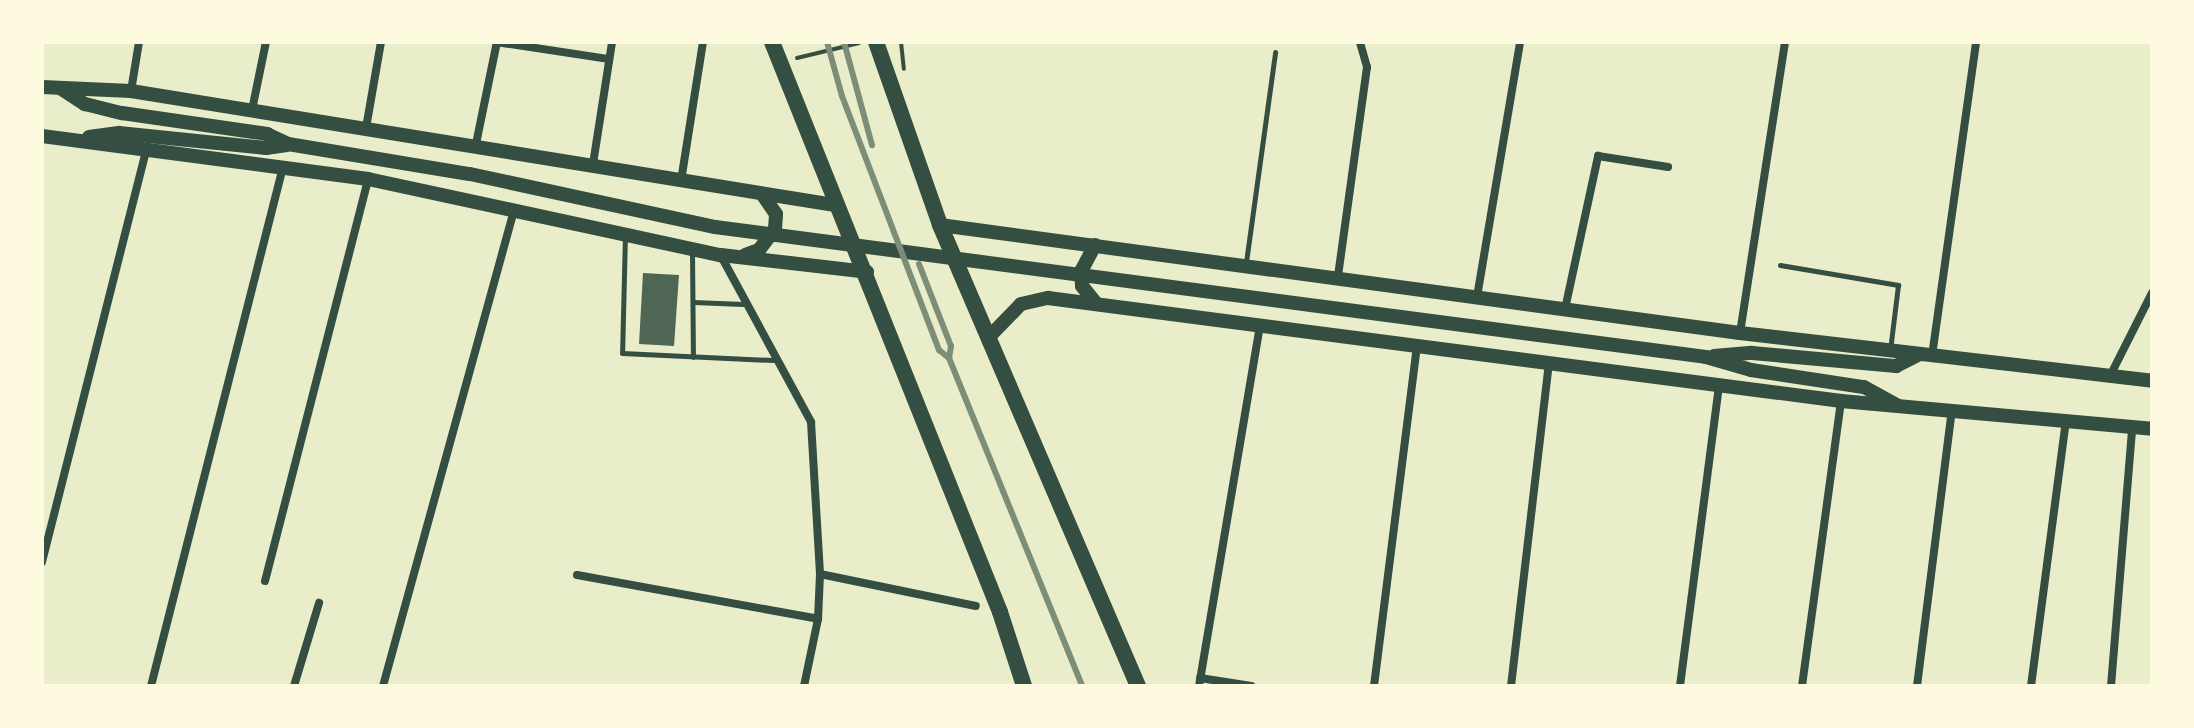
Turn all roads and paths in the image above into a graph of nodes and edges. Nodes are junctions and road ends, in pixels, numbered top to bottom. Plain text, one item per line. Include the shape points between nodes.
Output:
1 (139, 42) edge
2 (266, 42) edge
3 (381, 42) edge
4 (497, 42) edge
5 (612, 42) edge
6 (703, 42) edge
7 (772, 42) edge
8 (820, 42) edge
9 (861, 42) edge
10 (876, 42) edge
11 (901, 42) edge
12 (1360, 42) edge
13 (1520, 42) edge
14 (1785, 42) edge
15 (1976, 42) edge
16 (822, 52) junction
17 (1275, 52) dead end
18 (608, 59) junction
19 (793, 59) dead end
20 (907, 68) dead end
21 (42, 87) edge
22 (60, 88) junction
23 (131, 91) junction
24 (252, 110) junction
25 (366, 128) junction
26 (42, 136) edge
27 (70, 139) junction
28 (288, 144) junction
29 (476, 144) junction
30 (146, 150) junction
31 (593, 164) junction
32 (284, 165) junction
33 (1668, 167) dead end
34 (368, 179) junction
35 (681, 182) junction
36 (764, 197) junction
37 (834, 205) junction
38 (514, 209) junction
39 (940, 225) junction
40 (625, 233) junction
41 (1095, 245) junction
42 (692, 249) junction
43 (721, 255) junction
44 (741, 257) junction
45 (1245, 263) junction
46 (1780, 265) dead end
47 (867, 272) junction
48 (1338, 276) junction
49 (2152, 293) edge
50 (1477, 297) junction
51 (693, 302) junction
52 (1096, 303) junction
53 (743, 304) junction
54 (1565, 309) junction
55 (1260, 325) junction
56 (1740, 333) junction
57 (988, 338) junction
58 (1417, 347) junction
59 (1890, 351) junction
60 (1926, 355) junction
61 (693, 357) junction
62 (1706, 357) junction
63 (773, 360) junction
64 (1549, 364) junction
65 (2110, 376) junction
66 (2152, 381) edge
67 (1719, 385) junction
68 (1841, 401) junction
69 (1898, 406) junction
70 (1952, 410) junction
71 (2066, 421) junction
72 (2132, 428) junction
73 (2152, 429) edge
74 (42, 562) edge
75 (820, 574) junction
76 (577, 575) dead end
77 (265, 581) dead end
78 (319, 603) dead end
79 (976, 606) dead end
80 (818, 619) junction
81 (1200, 682) edge
82 (151, 686) edge
83 (294, 686) edge
84 (383, 686) edge
85 (804, 686) edge
86 (1024, 686) edge
87 (1138, 686) edge
88 (1251, 686) edge
89 (1374, 686) edge
90 (1511, 686) edge
91 (1680, 686) edge
92 (1802, 686) edge
93 (1917, 686) edge
94 (2031, 686) edge
95 (2111, 686) edge

1 - 23 street
2 - 24 street
3 - 25 street
4 - 18 street
4 - 29 street
5 - 18 street
6 - 35 street
7 - 37 main road
8 - 16 path
9 - 16 path
10 - 39 main road
11 - 20 path
12 - 48 street via 1367,67
13 - 50 street
14 - 56 street
15 - 60 street
16 - 19 path
17 - 45 lane
18 - 31 street
21 - 22 street
22 - 23 street
22 - 28 street via 85,104 267,134
23 - 24 street
24 - 25 street
25 - 29 street
26 - 27 street
27 - 28 street via 119,133 266,148
27 - 30 street
28 - 62 street via 470,174 715,227
29 - 31 street
30 - 32 street
30 - 74 street
31 - 35 street
32 - 34 street
32 - 82 street
33 - 54 street via 1598,156
34 - 38 street
34 - 77 street
35 - 36 street
36 - 37 street
36 - 44 street via 776,214 775,229 759,250
37 - 47 main road
38 - 40 street
38 - 84 street
39 - 41 street
39 - 57 main road
40 - 42 street
40 - 61 lane via 622,353
41 - 45 street
41 - 52 street via 1081,271 1082,286
42 - 43 street
42 - 51 lane
43 - 44 street
43 - 53 street
44 - 47 street
45 - 48 street
46 - 59 lane via 1898,285
47 - 86 main road
48 - 50 street
49 - 65 street
50 - 54 street
51 - 53 lane
51 - 61 lane
52 - 55 street
52 - 57 street via 1048,298 1021,304
53 - 63 street
54 - 56 street
55 - 58 street
55 - 81 street
56 - 59 street
57 - 87 main road
58 - 64 street
58 - 89 street
59 - 60 street
60 - 62 street via 1896,366 1752,353
60 - 65 street
61 - 63 lane
62 - 69 street via 1751,370 1864,387
63 - 75 street via 798,393 811,422
64 - 67 street
64 - 90 street
65 - 66 street
67 - 68 street
67 - 91 street
68 - 69 street
68 - 92 street
69 - 70 street
70 - 71 street
70 - 93 street
71 - 72 street
71 - 94 street
72 - 73 street
72 - 95 street
75 - 79 street
75 - 80 street
76 - 80 street
78 - 83 street
80 - 85 street
81 - 88 street

